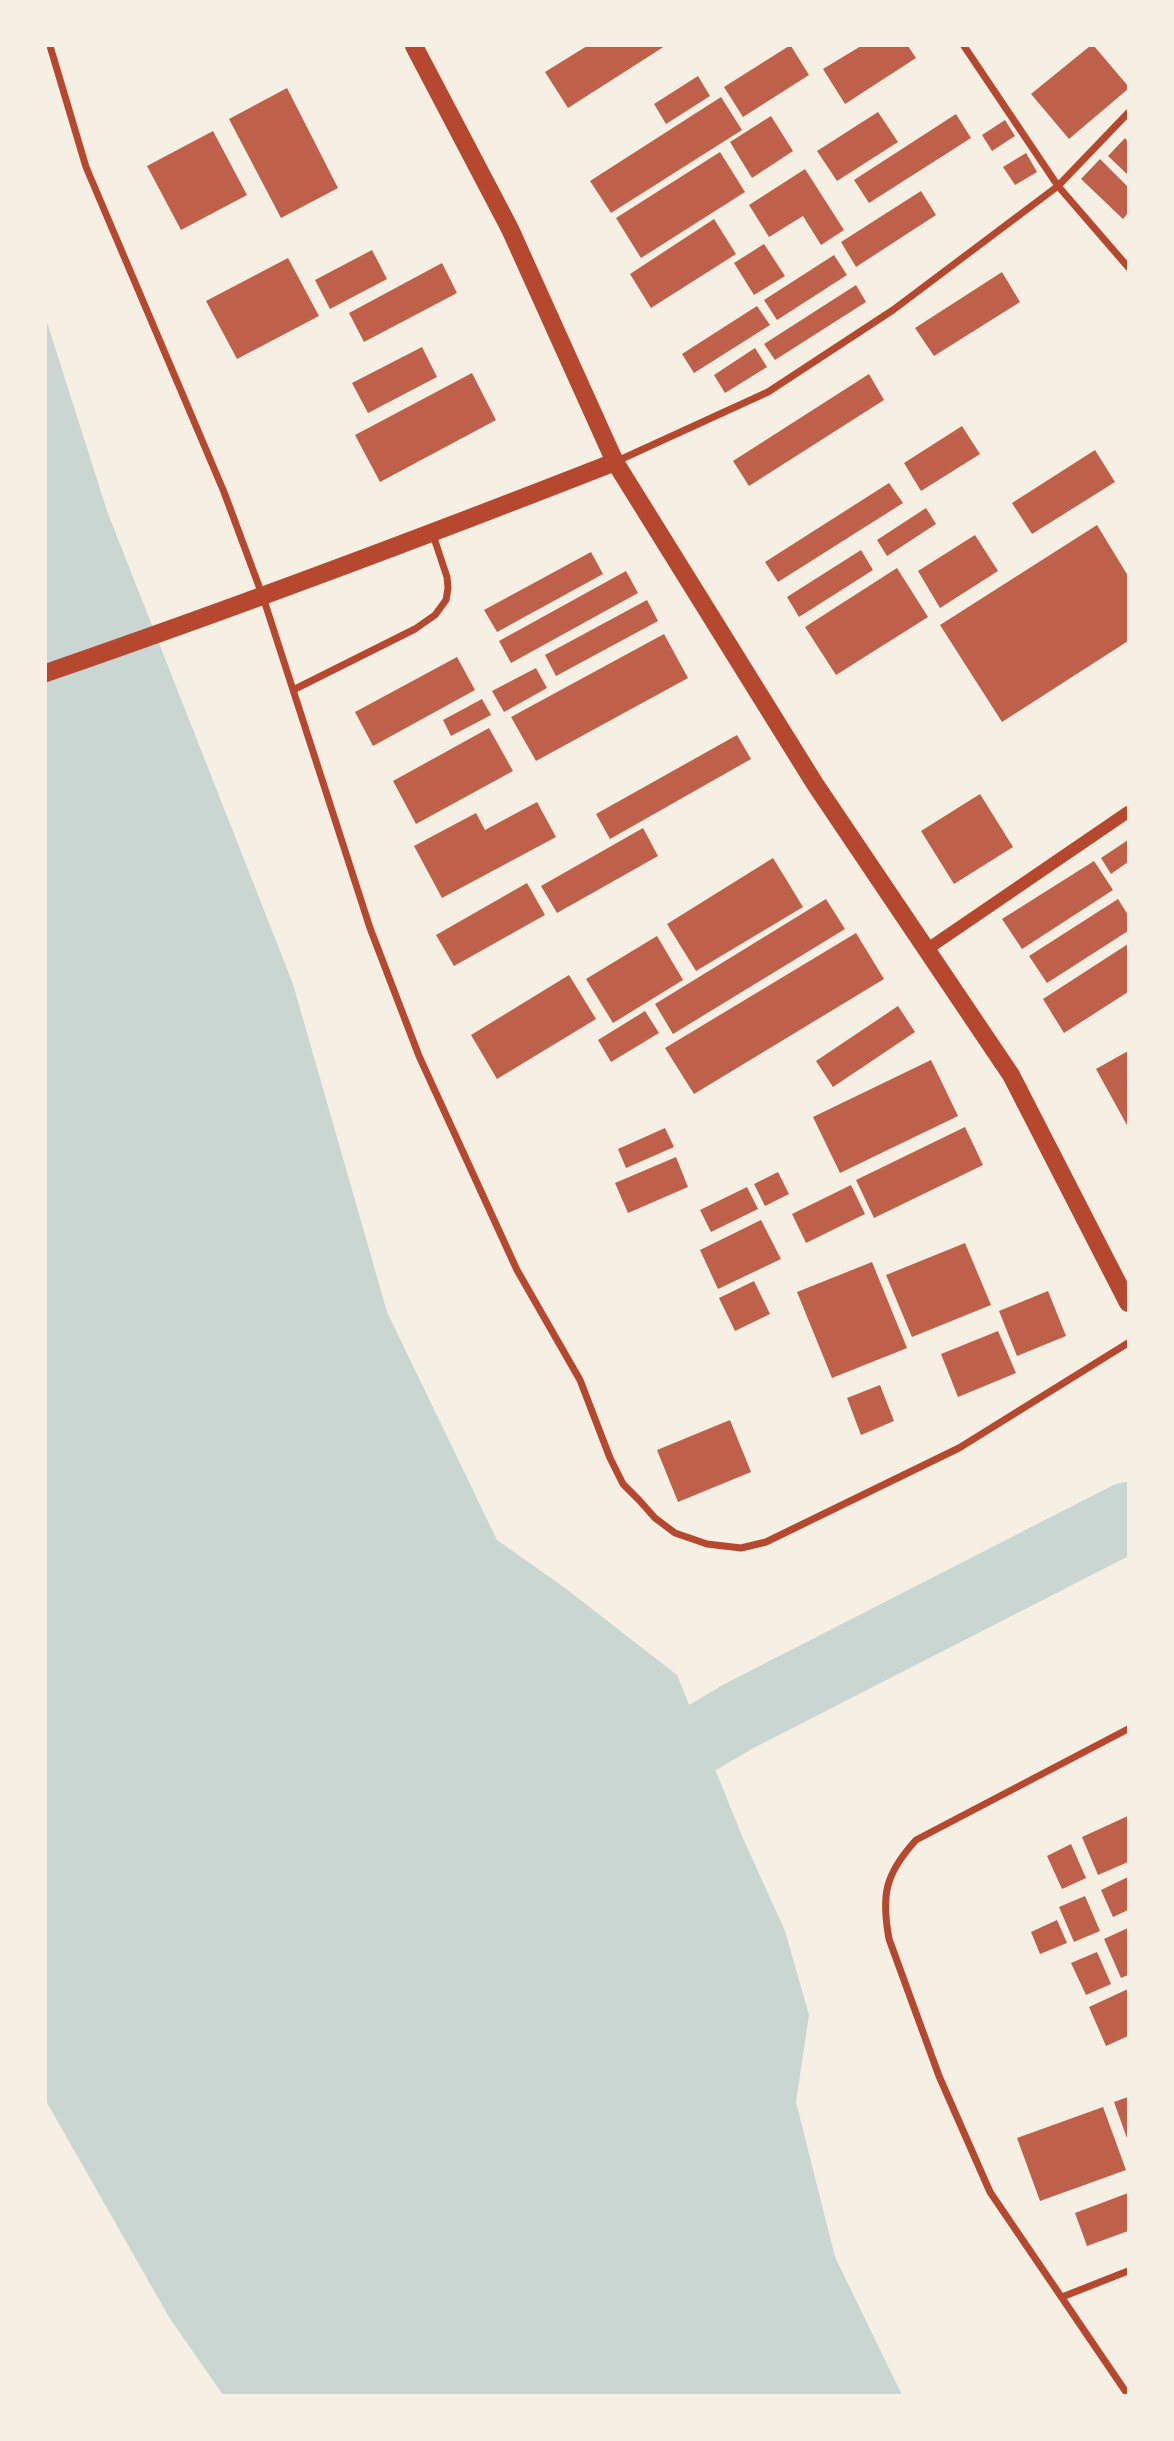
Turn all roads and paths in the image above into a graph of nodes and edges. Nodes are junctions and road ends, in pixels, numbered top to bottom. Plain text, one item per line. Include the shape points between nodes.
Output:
1 (50, 46) edge
2 (414, 46) edge
3 (964, 46) edge
4 (1129, 113) edge
5 (1058, 186) junction
6 (1129, 267) edge
7 (615, 462) junction
8 (433, 534) junction
9 (263, 597) junction
10 (46, 673) edge
11 (293, 690) junction
12 (1129, 812) edge
13 (926, 950) junction
14 (1129, 1303) edge
15 (1129, 1343) edge
16 (1129, 1729) edge
17 (1129, 2271) edge
18 (1062, 2297) junction
19 (1129, 2395) edge

1 - 9 street via 86,167 224,492
2 - 7 main road via 510,229
3 - 5 street
4 - 5 street
5 - 6 street
5 - 7 street via 892,310 768,392
7 - 8 main road
7 - 13 main road via 815,784
8 - 9 main road
8 - 11 street via 448,588 435,615
9 - 10 main road
9 - 11 street
11 - 15 street via 370,928 419,1056 517,1270 580,1380 610,1458 624,1484 655,1518 676,1533 707,1544 741,1548 766,1542 959,1448
12 - 13 street
13 - 14 main road via 1011,1075
16 - 18 street via 916,1840 889,1876 885,1895 889,1940 939,2076 990,2192
17 - 18 street
18 - 19 street

